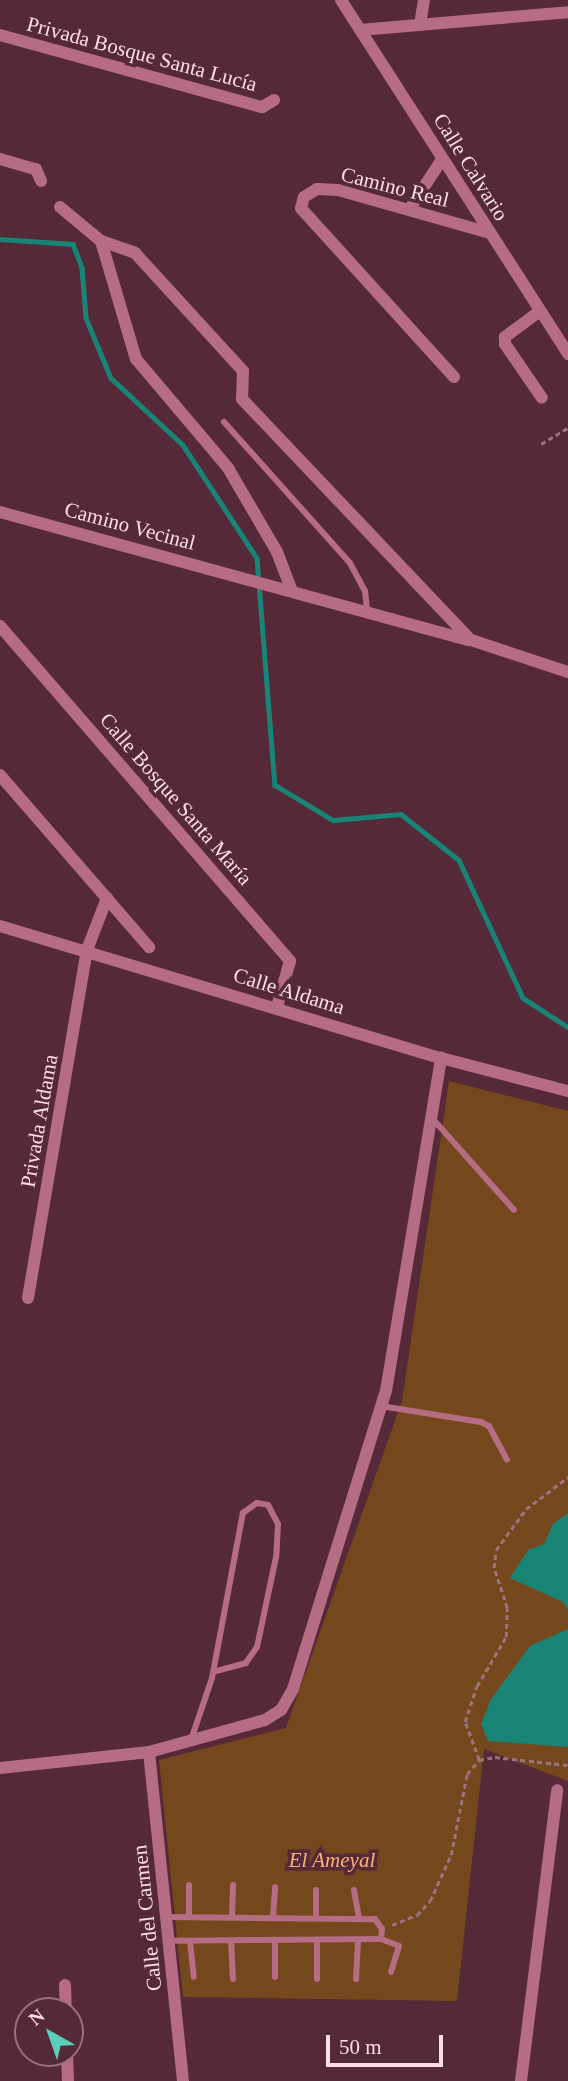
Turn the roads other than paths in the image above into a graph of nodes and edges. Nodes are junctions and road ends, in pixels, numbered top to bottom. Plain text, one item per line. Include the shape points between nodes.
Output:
1 (341, 0) edge
2 (424, 0) edge
3 (568, 12) edge
4 (420, 25) junction
5 (360, 30) junction
6 (0, 35) edge
7 (274, 100) dead end
8 (0, 159) edge
9 (443, 159) junction
10 (41, 181) dead end
11 (60, 207) dead end
12 (411, 207) junction
13 (490, 233) junction
14 (101, 242) junction
15 (540, 310) junction
16 (568, 354) edge
17 (454, 377) dead end
18 (542, 398) dead end
19 (224, 422) dead end
20 (0, 512) edge
21 (291, 588) junction
22 (368, 610) junction
23 (0, 626) edge
24 (471, 640) junction
25 (568, 672) edge
26 (0, 775) edge
27 (107, 898) junction
28 (0, 928) edge
29 (149, 947) dead end
30 (87, 950) junction
31 (277, 1007) junction
32 (441, 1058) junction
33 (568, 1091) edge
34 (431, 1116) junction
35 (513, 1210) dead end
36 (28, 1298) dead end
37 (381, 1406) junction
38 (507, 1460) dead end
39 (213, 1672) junction
40 (191, 1740) junction
41 (149, 1752) junction
42 (0, 1768) edge
43 (557, 1790) dead end
44 (189, 1885) dead end
45 (233, 1885) dead end
46 (275, 1887) dead end
47 (316, 1890) dead end
48 (354, 1891) dead end
49 (167, 1917) junction
50 (189, 1917) junction
51 (232, 1917) junction
52 (273, 1918) junction
53 (316, 1919) junction
54 (359, 1919) junction
55 (381, 1939) junction
56 (275, 1940) junction
57 (317, 1940) junction
58 (358, 1940) junction
59 (169, 1941) junction
60 (190, 1941) junction
61 (231, 1941) junction
62 (391, 1972) dead end
63 (194, 1976) dead end
64 (275, 1977) dead end
65 (233, 1979) dead end
66 (317, 1979) dead end
67 (356, 1979) dead end
68 (65, 1985) dead end
69 (65, 1997) edge
70 (183, 2081) edge
71 (522, 2081) edge

1 - 5 street, Calle Calvario
2 - 4 street
3 - 4 street
4 - 5 street
5 - 9 street, Calle Calvario
6 - 7 street, Privada Bosque Santa Lucía via 262,107
8 - 10 street via 36,169
9 - 12 street
9 - 13 street, Calle Calvario
11 - 14 street
12 - 13 street, Camino Real
12 - 17 street, Camino Real via 317,189 304,197 301,208
13 - 15 street, Calle Calvario
14 - 21 street via 136,359 228,468 277,552
14 - 24 street via 135,253 144,262 243,371 243,399
15 - 16 street, Calle Calvario
15 - 18 street via 505,337 505,344
19 - 22 lane via 350,564 365,591
20 - 21 street, Camino Vecinal
21 - 22 street
22 - 24 street
23 - 31 street, Calle Bosque Santa María via 290,961
24 - 25 street
26 - 27 street
27 - 29 street
27 - 30 street, Privada Aldama
28 - 30 street, Calle Aldama
30 - 31 street, Calle Aldama
30 - 36 street, Privada Aldama
31 - 32 street, Calle Aldama
32 - 33 street, Calle Aldama
32 - 34 street
34 - 35 lane
34 - 37 street
37 - 38 lane via 481,1422 489,1426
37 - 40 street via 293,1689 281,1710 265,1720
39 - 39 lane via 243,1513 257,1503 268,1505 278,1524 276,1557 257,1647 246,1663
39 - 40 lane
40 - 41 street
41 - 42 street
41 - 49 street, Calle del Carmen
43 - 71 street
44 - 50 lane
45 - 51 lane
46 - 52 lane
47 - 53 lane
48 - 54 lane
49 - 50 lane
49 - 59 street, Calle del Carmen
50 - 51 lane
51 - 52 lane
52 - 53 lane
53 - 54 lane
54 - 55 lane via 375,1919 382,1929
55 - 58 lane
55 - 62 lane via 399,1946
56 - 57 lane
56 - 61 lane
56 - 64 lane
57 - 58 lane
57 - 66 lane
58 - 67 lane
59 - 60 lane
59 - 70 street, Calle del Carmen
60 - 61 lane
60 - 63 lane
61 - 65 lane
68 - 69 street

